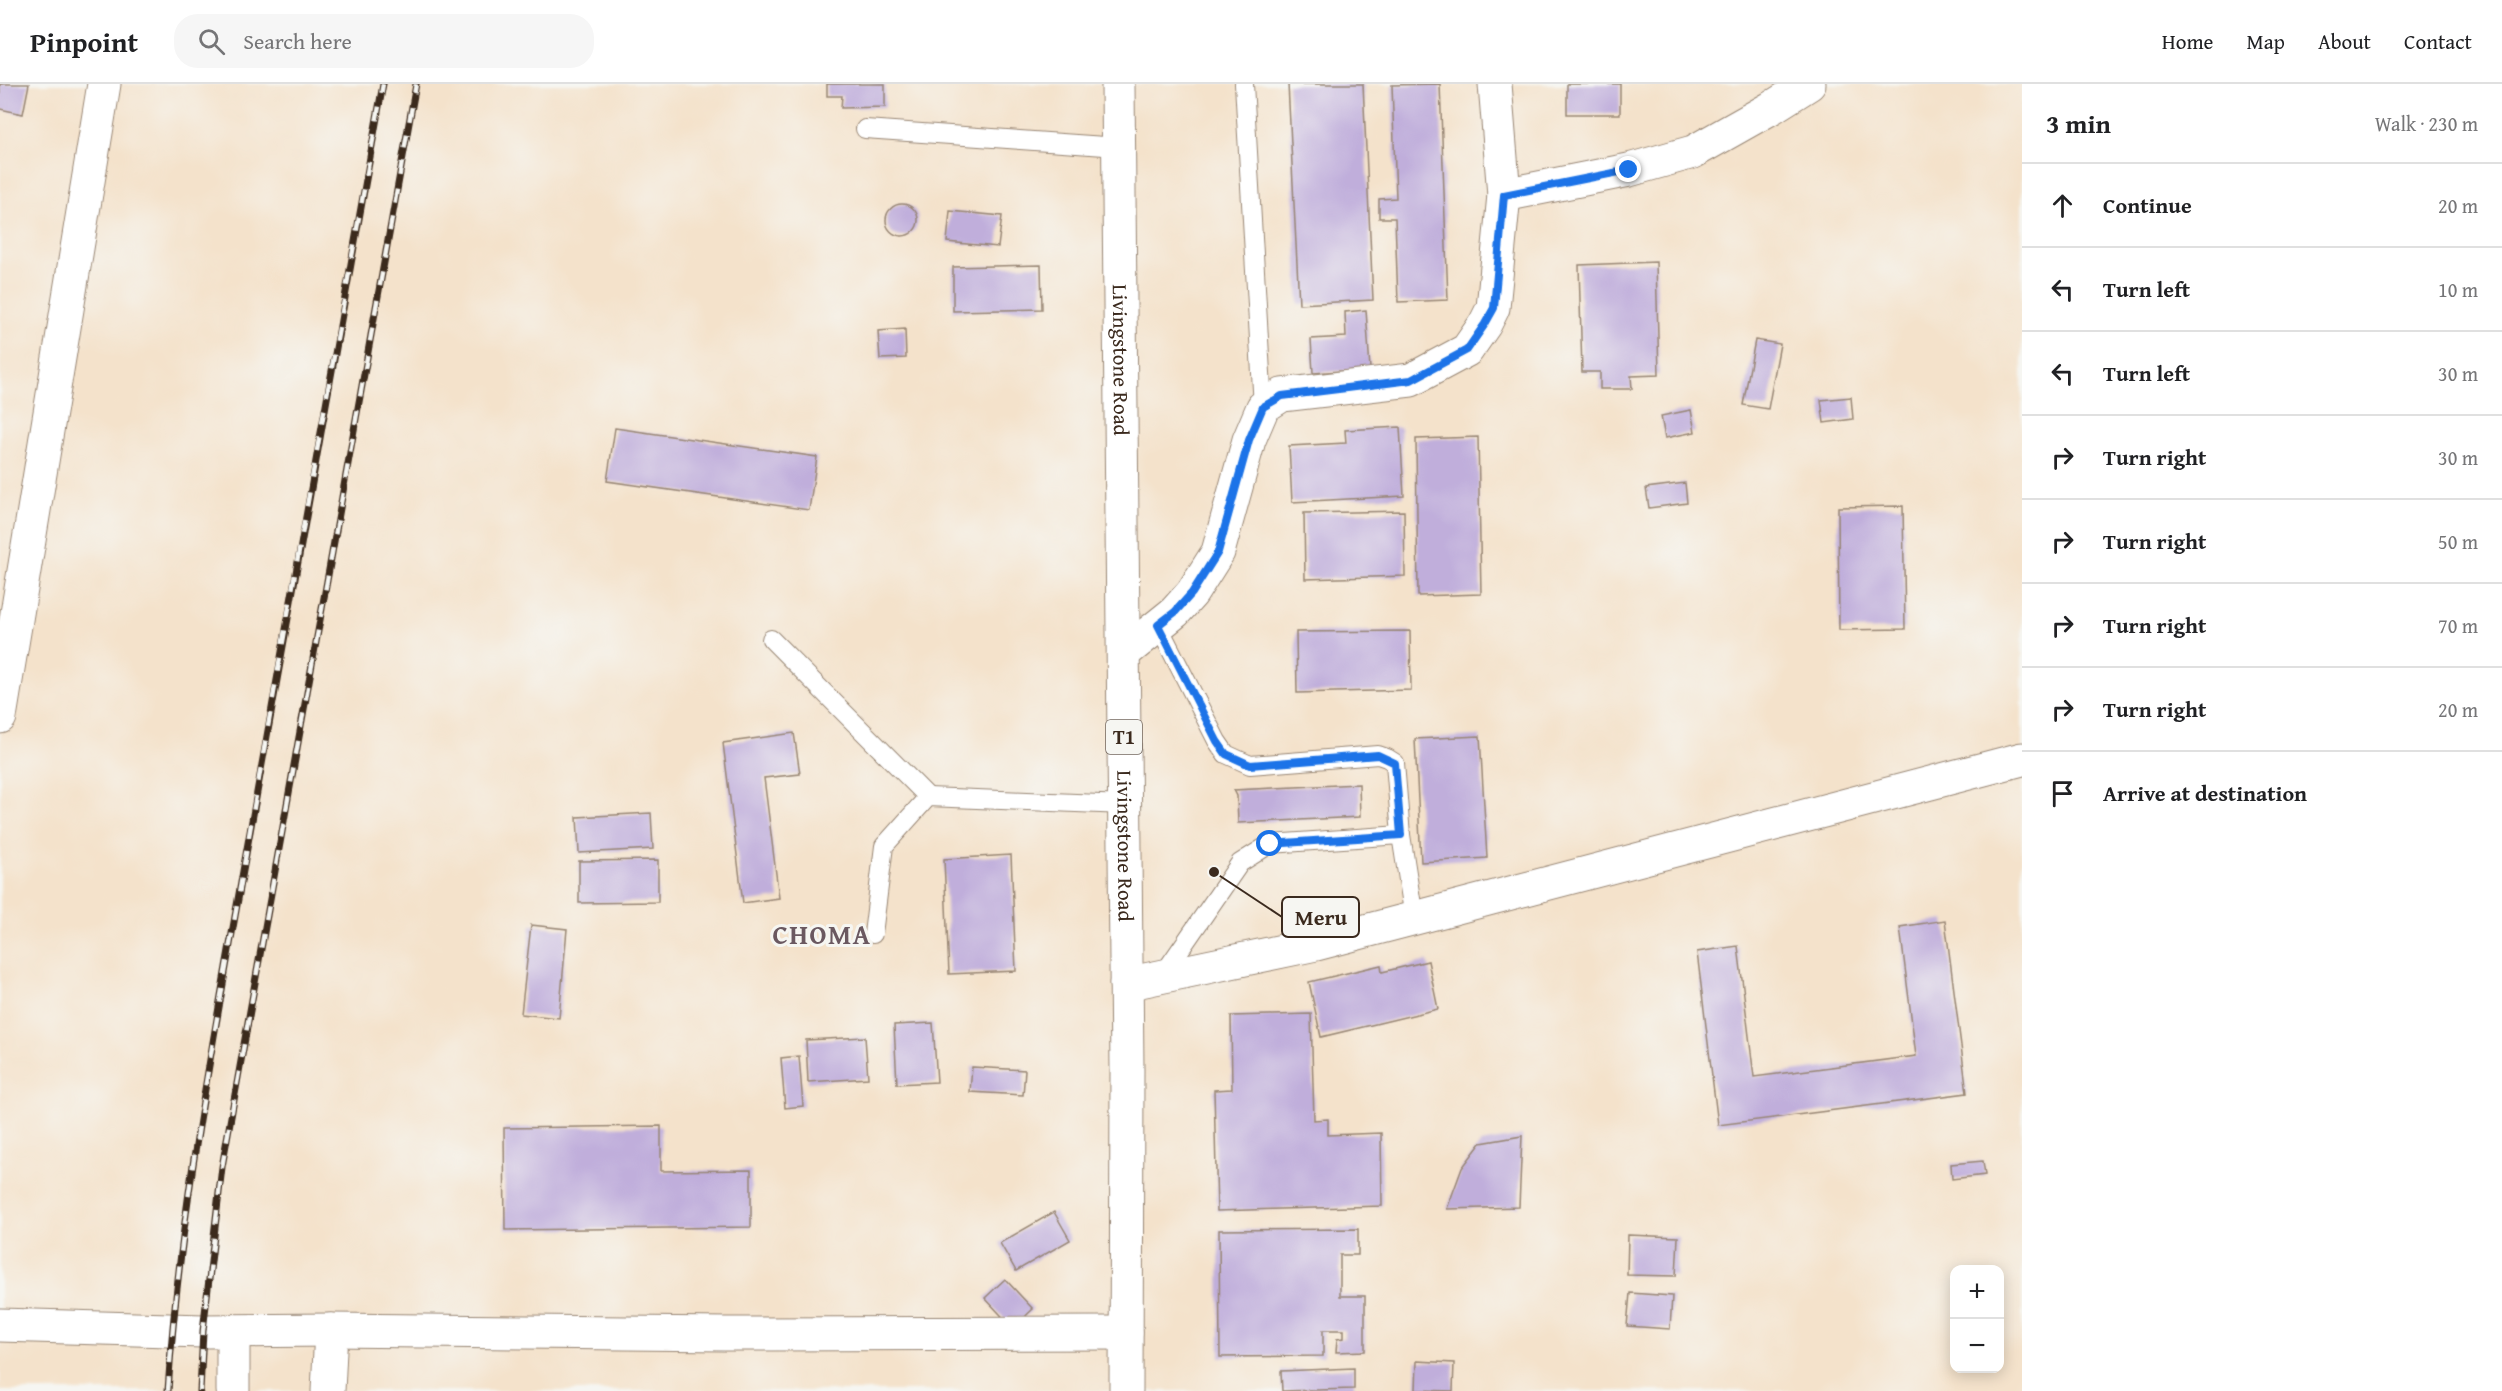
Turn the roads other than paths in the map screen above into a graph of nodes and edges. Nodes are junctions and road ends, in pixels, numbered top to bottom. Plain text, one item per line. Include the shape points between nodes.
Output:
1 (104, 84) edge
2 (1118, 84) edge
3 (1244, 84) edge
4 (1496, 84) edge
5 (1809, 84) edge
6 (865, 129) dead end
7 (1119, 147) junction
8 (1504, 195) junction
9 (1263, 407) junction
10 (1158, 625) junction
11 (771, 639) dead end
12 (1124, 653) junction
13 (0, 717) edge
14 (2022, 759) edge
15 (928, 797) junction
16 (1125, 806) junction
17 (1401, 835) junction
18 (1414, 918) junction
19 (873, 934) dead end
20 (1161, 977) junction
21 (1126, 984) junction
22 (0, 1325) edge
23 (331, 1329) junction
24 (233, 1331) junction
25 (1126, 1333) junction
26 (233, 1391) edge
27 (328, 1391) edge
28 (1126, 1391) edge

1 - 13 main road
2 - 7 main road, Livingstone Road / T1
3 - 9 lane
4 - 8 main road
5 - 8 main road via 1693,152 1629,170
6 - 7 lane
7 - 12 main road, Livingstone Road / T1
8 - 9 main road via 1494,308 1467,350 1411,380 1282,396
9 - 10 main road via 1249,440 1218,552 1192,593
10 - 12 main road
10 - 17 lane via 1226,754 1250,765 1378,755 1387,758 1395,763
11 - 15 lane
12 - 16 main road, Livingstone Road / T1
14 - 18 main road
15 - 16 lane
15 - 19 lane via 884,846
16 - 21 main road, Livingstone Road / T1
17 - 18 lane
17 - 20 lane via 1270,844 1256,851 1240,862
18 - 20 main road via 1316,944
20 - 21 main road
21 - 25 main road, Livingstone Road / T1
22 - 24 main road
23 - 24 main road
23 - 25 main road via 725,1334
23 - 27 main road
24 - 26 main road
25 - 28 main road, Livingstone Road / T1

